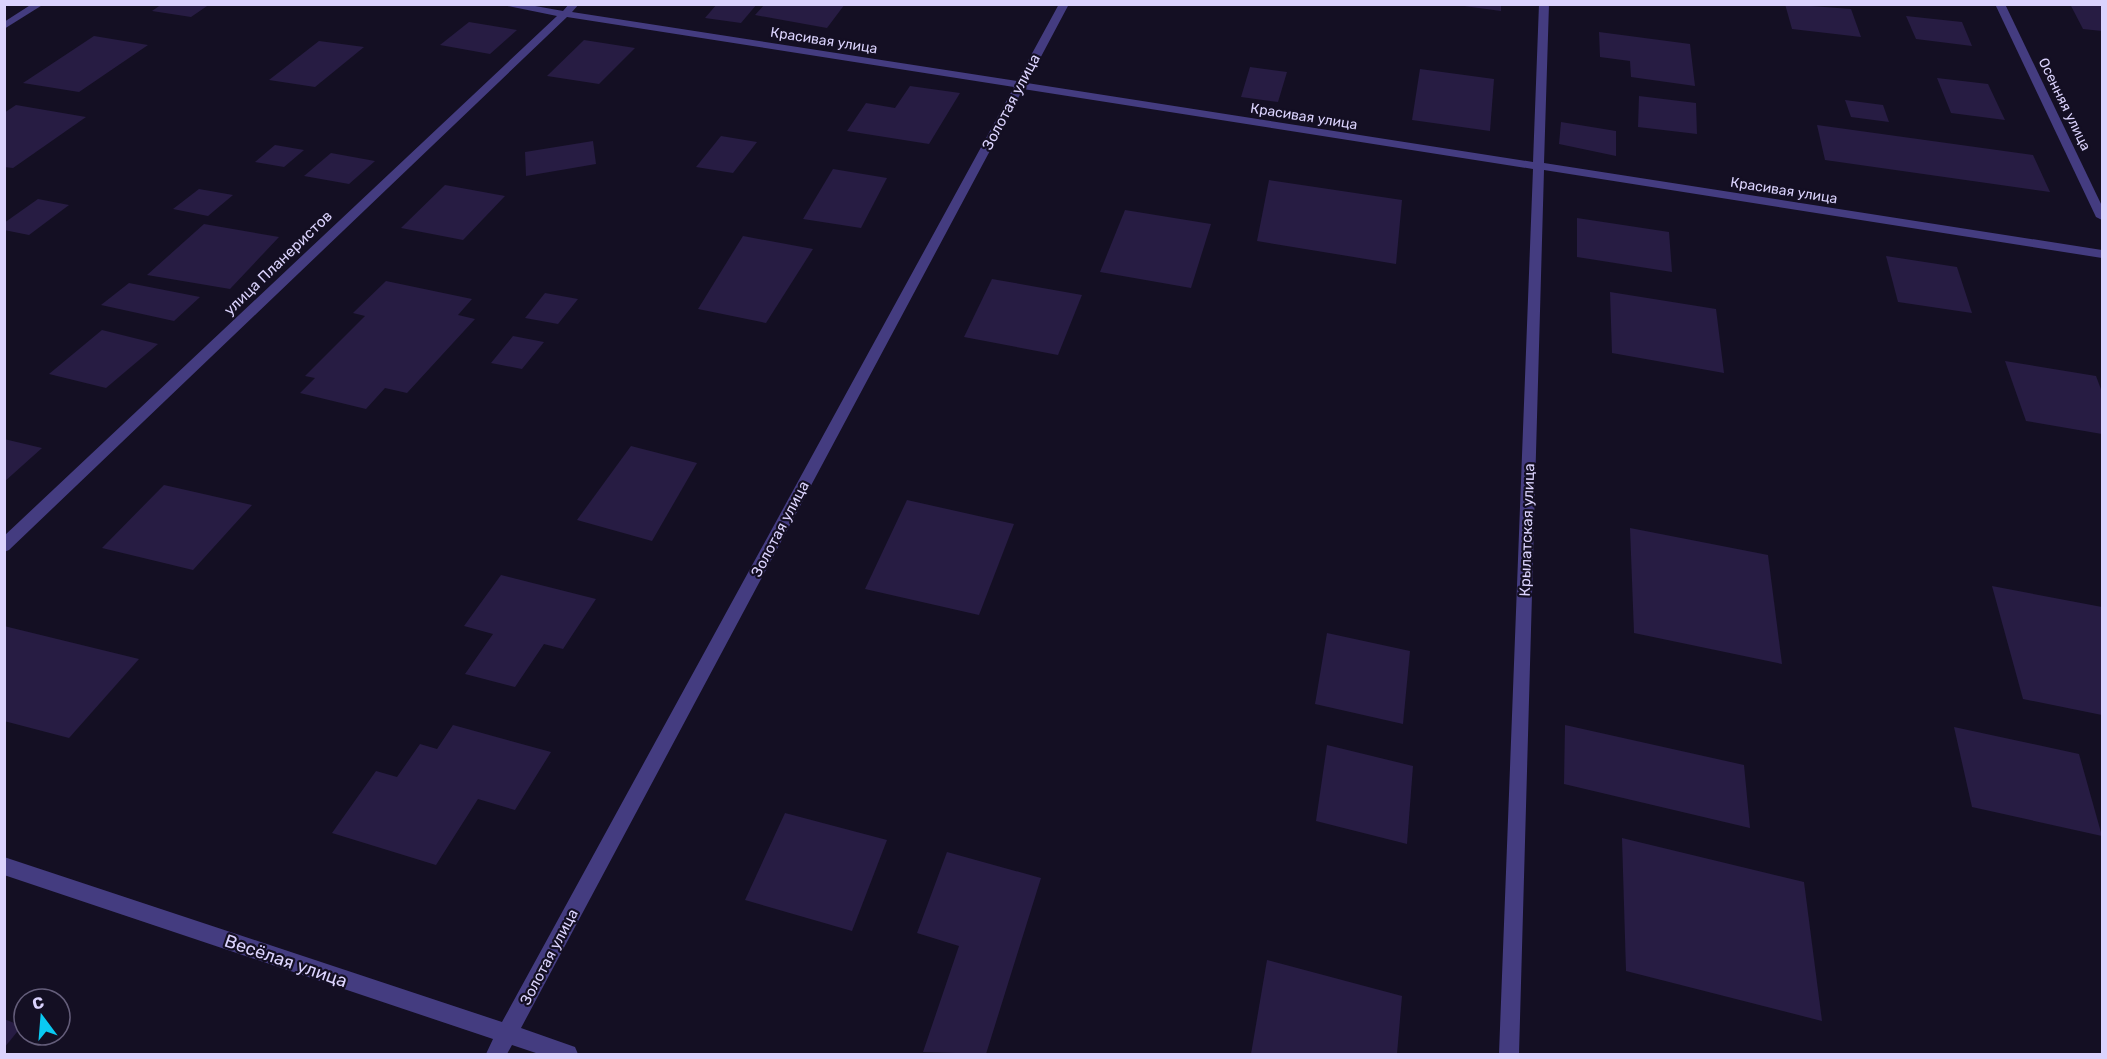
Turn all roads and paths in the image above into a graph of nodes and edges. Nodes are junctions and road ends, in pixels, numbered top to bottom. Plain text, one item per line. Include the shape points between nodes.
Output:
1 (40, 4) edge
2 (502, 4) edge
3 (575, 4) edge
4 (1064, 4) edge
5 (1544, 4) edge
6 (2000, 4) edge
7 (564, 14) junction
8 (4, 26) edge
9 (1020, 86) junction
10 (1538, 168) junction
11 (2103, 217) edge
12 (2103, 254) edge
13 (4, 546) edge
14 (4, 866) edge
15 (507, 1036) junction
16 (496, 1054) edge
17 (568, 1054) edge
18 (1509, 1054) edge

1 - 8 street
2 - 7 street, Красивая улица
3 - 7 street, улица Планеристов
4 - 9 street, Золотая улица
5 - 10 street, Крылатская улица
6 - 11 street, Осенняя улица
7 - 9 street, Красивая улица
7 - 13 street, улица Планеристов
9 - 10 street, Красивая улица
9 - 15 street, Золотая улица
10 - 12 street, Красивая улица
10 - 18 street, Крылатская улица
14 - 15 street, Весёлая улица
15 - 16 street, Золотая улица
15 - 17 street, Весёлая улица

